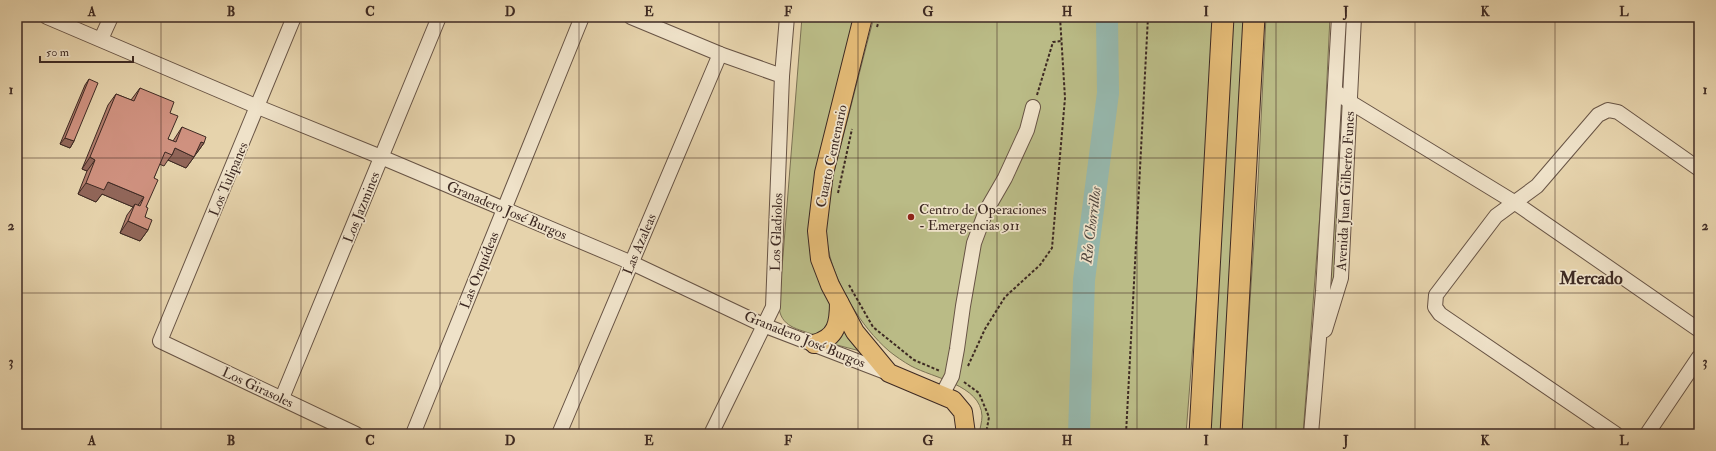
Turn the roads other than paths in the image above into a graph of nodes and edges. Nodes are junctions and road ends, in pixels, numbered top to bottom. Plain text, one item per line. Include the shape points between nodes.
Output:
1 (47, 17) edge
2 (111, 17) edge
3 (294, 17) edge
4 (439, 17) edge
5 (582, 17) edge
6 (631, 17) edge
7 (787, 17) edge
8 (863, 17) edge
9 (1223, 17) edge
10 (1254, 17) edge
11 (1339, 17) edge
12 (1354, 17) edge
13 (101, 40) junction
14 (720, 54) junction
15 (782, 76) junction
16 (1335, 91) junction
17 (1350, 102) junction
18 (258, 107) junction
19 (1033, 108) road end
20 (381, 157) junction
21 (1699, 169) edge
22 (1514, 202) junction
23 (504, 209) junction
24 (632, 262) junction
25 (839, 302) junction
26 (763, 324) junction
27 (1699, 330) edge
28 (160, 341) joint
29 (814, 344) junction
30 (1699, 357) edge
31 (1316, 361) junction
32 (889, 373) junction
33 (1202, 392) junction
34 (942, 395) junction
35 (282, 398) junction
36 (356, 434) edge
37 (413, 434) edge
38 (559, 434) edge
39 (711, 434) edge
40 (966, 434) edge
41 (1192, 434) edge
42 (1200, 434) edge
43 (1231, 434) edge
44 (1311, 434) edge
45 (1616, 434) edge
46 (1647, 434) edge

1 - 13 street, Granadero José Burgos
2 - 13 street
3 - 18 street, Los Tulipanes
4 - 20 street, Los Jazmines
5 - 23 street, Las Orquídeas
6 - 14 street
7 - 15 street, Los Gladiolos
8 - 25 main road, Cuarto Centenario via 824,172 819,206 820,259
9 - 33 highway
10 - 43 highway
11 - 16 street, Avenida Juan Gilberto Funes
12 - 17 street, Avenida Juan Gilberto Funes
13 - 18 street, Granadero José Burgos
14 - 15 street
14 - 24 street, Las Azaleas
15 - 26 street, Los Gladiolos via 773,308
16 - 17 street
16 - 31 street, Avenida Juan Gilberto Funes via 1323,291
17 - 22 street
17 - 31 street, Avenida Juan Gilberto Funes via 1341,278
18 - 20 street, Granadero José Burgos
18 - 28 street, Los Tulipanes
19 - 34 street via 1027,130 1005,178 986,211 974,243 957,378
20 - 23 street, Granadero José Burgos
20 - 35 street, Los Jazmines
21 - 22 street via 1618,112 1608,110 1598,115 1537,186
22 - 27 street
22 - 45 street via 1496,216 1436,295 1436,307 1440,314
23 - 24 street, Granadero José Burgos
23 - 37 street, Las Orquídeas
24 - 26 street, Granadero José Burgos
24 - 38 street, Las Azaleas
25 - 29 main road via 838,322 834,331 828,338
25 - 32 main road, Cuarto Centenario via 855,332
26 - 29 street, Granadero José Burgos
26 - 39 street, Los Gladiolos
28 - 35 street, Los Girasoles
29 - 32 street, Granadero José Burgos
30 - 46 street
31 - 44 street, Avenida Juan Gilberto Funes
32 - 34 main road, Granadero José Burgos
33 - 41 highway
33 - 42 highway
34 - 40 main road, Granadero José Burgos via 953,400 963,412
35 - 36 street, Los Girasoles

